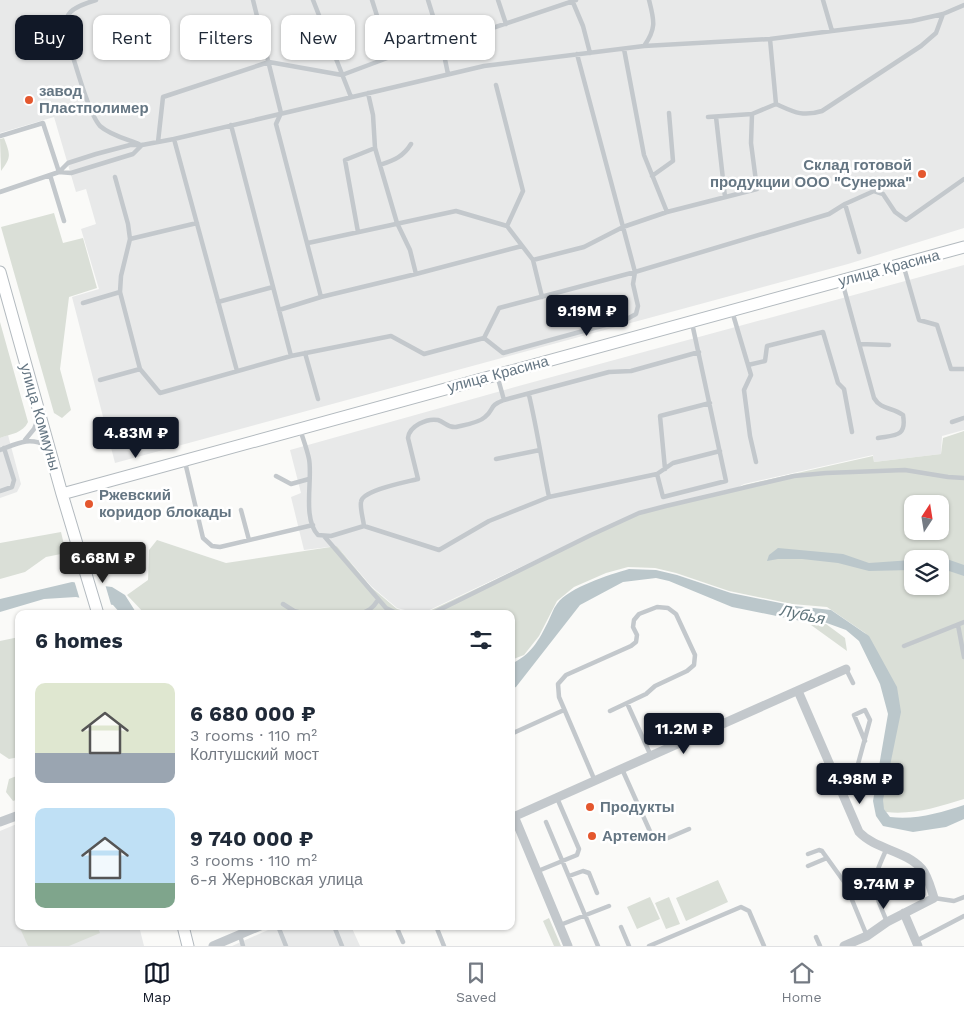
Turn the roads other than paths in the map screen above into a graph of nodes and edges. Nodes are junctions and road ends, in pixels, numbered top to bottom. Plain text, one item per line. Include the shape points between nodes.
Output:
1 (96, 0) edge
2 (253, 0) edge
3 (313, 0) edge
4 (372, 0) edge
5 (428, 0) edge
6 (498, 0) edge
7 (573, 0) edge
8 (649, 0) edge
9 (823, 0) edge
10 (964, 5) edge
11 (943, 14) junction
12 (377, 15) edge
13 (433, 15) edge
14 (506, 24) junction
15 (495, 28) edge
16 (832, 31) junction
17 (770, 39) junction
18 (644, 46) junction
19 (624, 48) junction
20 (590, 53) junction
21 (577, 54) junction
22 (382, 60) edge
23 (445, 60) edge
24 (269, 62) junction
25 (448, 74) junction
26 (342, 75) junction
27 (496, 85) dead end
28 (368, 93) junction
29 (351, 96) junction
30 (776, 104) junction
31 (281, 113) junction
32 (669, 113) dead end
33 (752, 114) junction
34 (708, 117) dead end
35 (716, 117) junction
36 (231, 125) junction
37 (0, 136) edge
38 (174, 139) junction
39 (158, 142) junction
40 (411, 144) dead end
41 (142, 145) junction
42 (375, 148) junction
43 (380, 165) junction
44 (58, 172) junction
45 (50, 175) junction
46 (652, 176) junction
47 (115, 177) dead end
48 (964, 179) edge
49 (0, 192) edge
50 (725, 198) junction
51 (845, 204) junction
52 (667, 212) junction
53 (64, 221) dead end
54 (197, 223) junction
55 (398, 223) junction
56 (508, 226) junction
57 (623, 227) junction
58 (358, 232) junction
59 (130, 239) junction
60 (308, 243) junction
61 (522, 246) junction
62 (964, 247) edge
63 (859, 252) dead end
64 (533, 260) junction
65 (902, 264) junction
66 (0, 272) edge
67 (635, 272) junction
68 (416, 274) junction
69 (842, 281) junction
70 (273, 287) junction
71 (120, 292) junction
72 (321, 297) junction
73 (542, 297) junction
74 (218, 302) junction
75 (83, 303) dead end
76 (279, 310) junction
77 (732, 311) junction
78 (692, 322) junction
79 (484, 338) junction
80 (860, 344) junction
81 (888, 345) dead end
82 (699, 352) junction
83 (305, 353) junction
84 (291, 356) junction
85 (748, 366) junction
86 (140, 369) junction
87 (964, 369) edge
88 (237, 371) junction
89 (497, 374) junction
90 (100, 380) dead end
91 (529, 395) junction
92 (318, 399) dead end
93 (504, 400) junction
94 (710, 403) junction
95 (40, 415) junction
96 (964, 418) edge
97 (952, 422) dead end
98 (300, 428) junction
99 (852, 432) dead end
100 (878, 438) dead end
101 (25, 440) junction
102 (49, 448) junction
103 (2, 449) edge
104 (540, 450) junction
105 (720, 451) junction
106 (496, 459) dead end
107 (184, 460) junction
108 (756, 462) dead end
109 (9, 463) junction
110 (3, 465) dead end
111 (665, 469) junction
112 (657, 474) junction
113 (276, 476) dead end
114 (964, 478) edge
115 (309, 480) junction
116 (0, 491) edge
117 (62, 494) junction
118 (550, 497) junction
119 (242, 510) dead end
120 (313, 525) junction
121 (364, 526) junction
122 (324, 536) junction
123 (249, 540) junction
124 (378, 600) junction
125 (282, 604) dead end
126 (97, 610) edge
127 (292, 610) edge
128 (369, 610) edge
129 (390, 610) edge
130 (439, 610) edge
131 (964, 622) edge
132 (958, 625) junction
133 (904, 646) dead end
134 (964, 657) edge
135 (846, 669) joint
136 (852, 683) dead end
137 (798, 691) junction
138 (627, 703) junction
139 (564, 710) junction
140 (610, 711) dead end
141 (515, 732) edge
142 (865, 740) junction
143 (651, 756) junction
144 (622, 769) junction
145 (836, 778) junction
146 (595, 781) junction
147 (557, 798) junction
148 (15, 816) edge
149 (515, 816) edge
150 (515, 821) edge
151 (0, 822) edge
152 (546, 822) dead end
153 (689, 829) dead end
154 (887, 848) junction
155 (808, 854) dead end
156 (827, 858) junction
157 (562, 861) junction
158 (808, 866) dead end
159 (877, 870) junction
160 (538, 871) junction
161 (569, 876) junction
162 (845, 882) junction
163 (597, 893) dead end
164 (964, 897) edge
165 (934, 898) junction
166 (609, 906) dead end
167 (904, 912) junction
168 (585, 916) junction
169 (964, 916) edge
170 (887, 922) junction
171 (560, 925) junction
172 (622, 927) dead end
173 (184, 930) edge
174 (251, 930) edge
175 (280, 930) edge
176 (335, 930) edge
177 (398, 930) edge
178 (438, 930) edge
179 (240, 935) junction
180 (867, 936) junction
181 (816, 937) dead end
182 (403, 942) dead end
183 (917, 944) edge
184 (188, 946) edge
185 (213, 946) edge
186 (243, 946) edge
187 (286, 946) edge
188 (341, 946) edge
189 (444, 946) edge
190 (568, 946) edge
191 (598, 946) edge
192 (629, 946) edge
193 (649, 946) edge
194 (764, 946) edge
195 (820, 946) edge
196 (844, 946) edge

1 - 41 lane via 71,10 65,28 92,114 110,133
2 - 24 lane
3 - 26 lane
4 - 12 lane
5 - 13 lane
6 - 14 lane
7 - 14 lane
7 - 20 lane
8 - 18 lane via 655,23
9 - 16 lane
10 - 11 lane
11 - 16 lane
11 - 30 lane via 936,33 921,46 822,112 809,115
14 - 15 lane
16 - 17 lane
17 - 18 lane
17 - 30 lane
18 - 19 lane
19 - 20 lane
19 - 46 lane via 644,155
20 - 21 lane
21 - 25 lane
21 - 57 lane
22 - 26 lane
23 - 25 lane
24 - 26 lane
24 - 31 lane
24 - 39 lane via 163,97
25 - 28 lane
26 - 29 lane
27 - 56 lane via 523,191
28 - 29 lane
28 - 42 lane
29 - 31 lane
30 - 33 lane
31 - 36 lane
31 - 60 lane via 276,124
32 - 46 lane via 673,161
33 - 35 lane
33 - 50 lane via 750,143 757,189
34 - 35 lane
35 - 50 lane
36 - 38 lane
36 - 70 lane
37 - 44 lane via 43,123
38 - 39 lane
38 - 54 lane
39 - 41 lane
40 - 43 lane via 398,158
41 - 44 lane via 130,145 68,163
41 - 44 lane via 133,154 71,173
42 - 43 lane
42 - 58 lane via 345,160
43 - 55 lane
44 - 45 lane
45 - 49 lane
45 - 53 lane
46 - 52 lane
47 - 59 lane
48 - 51 lane via 906,220 895,212 883,194 874,191
50 - 52 lane
51 - 63 lane
51 - 67 lane via 829,214
52 - 57 lane
54 - 59 lane
54 - 74 lane
55 - 56 lane via 456,211
55 - 58 lane
55 - 68 lane
56 - 61 lane
57 - 64 lane via 584,247
57 - 67 lane
58 - 60 lane
59 - 71 lane
60 - 72 lane
61 - 64 lane
61 - 68 lane
62 - 65 main road, улица Красина
64 - 73 lane
65 - 69 main road, улица Красина
65 - 87 lane via 919,320 937,325 951,369
66 - 95 main road, улица Коммуны
67 - 73 lane
67 - 79 lane via 633,284 638,306 636,314 627,318 503,353
68 - 72 lane
69 - 77 main road, улица Красина
69 - 80 lane
70 - 74 lane
70 - 76 lane
71 - 75 lane
71 - 86 lane
72 - 76 lane
73 - 79 lane via 499,308
74 - 88 lane
76 - 84 lane
77 - 78 main road, улица Красина
77 - 85 lane
78 - 82 lane
78 - 89 main road, улица Красина
79 - 83 lane via 424,354 391,336
80 - 81 lane
80 - 100 lane via 877,404 896,409 903,415 905,423 899,434
82 - 91 lane via 630,371 609,372
82 - 94 lane
83 - 84 lane
83 - 92 lane
84 - 88 lane
85 - 99 lane via 765,361 767,346 823,332 838,383 844,389
85 - 108 lane via 750,376 744,390
86 - 88 lane via 160,393
86 - 90 lane
89 - 93 lane
89 - 98 main road, улица Красина
91 - 93 lane
91 - 104 lane
93 - 121 lane via 495,404 483,419 453,428 435,420 412,428 408,438 418,480 363,497
94 - 105 lane
94 - 111 lane via 660,416
95 - 101 lane
95 - 102 main road, улица Коммуны
96 - 97 lane
98 - 107 main road, улица Красина
98 - 115 lane via 309,460
101 - 102 lane
101 - 103 lane
102 - 117 main road, улица Коммуны
103 - 109 lane
104 - 106 lane
104 - 118 lane
105 - 111 lane via 673,463
105 - 112 lane via 726,481 663,497
107 - 117 main road, улица Красина
107 - 123 lane via 203,538 207,543 220,547
109 - 110 lane
109 - 116 lane via 14,480 12,487
111 - 112 lane
112 - 118 lane
113 - 115 lane via 291,484
114 - 130 lane via 905,470 802,476 659,508 591,534
115 - 120 lane via 308,502
117 - 126 main road, улица Коммуны
118 - 121 lane via 489,521 439,550
119 - 123 lane
120 - 122 lane via 314,531
120 - 123 lane
121 - 122 lane
122 - 124 lane
124 - 128 lane
124 - 129 lane
125 - 127 lane
131 - 132 lane
132 - 133 lane
132 - 134 lane
135 - 136 lane
135 - 137 street
137 - 143 street
137 - 145 street
138 - 139 lane via 694,665 695,655 676,614 668,608 657,607 639,614 633,627 636,642 566,675 558,684
138 - 140 lane
138 - 143 lane
139 - 141 lane
139 - 146 lane
142 - 142 lane via 870,720 867,712 862,710 854,715
142 - 145 lane via 853,771
143 - 144 street
144 - 146 street
144 - 153 lane via 653,838 661,841
145 - 154 street via 859,832 867,840
146 - 147 street
147 - 149 street
147 - 157 lane via 579,849 577,855
148 - 151 street
150 - 160 street
152 - 157 lane
154 - 159 lane
154 - 165 street via 909,858 923,870
155 - 156 lane via 819,850
156 - 158 lane
156 - 162 lane
157 - 160 lane
157 - 161 lane
159 - 162 lane
159 - 170 lane via 874,881 876,895
160 - 171 street
161 - 163 lane via 583,870 589,873
161 - 168 lane
162 - 180 lane
164 - 165 lane via 954,901
165 - 167 street
166 - 168 lane
167 - 170 street
167 - 183 street
168 - 171 lane
168 - 191 lane
169 - 183 lane
170 - 180 street
171 - 190 street
172 - 192 lane
173 - 184 main road
174 - 179 street
175 - 187 lane
176 - 188 lane
177 - 182 lane
178 - 189 lane
179 - 185 street
179 - 186 lane
180 - 196 street
181 - 195 lane
193 - 194 lane via 741,907 749,911

